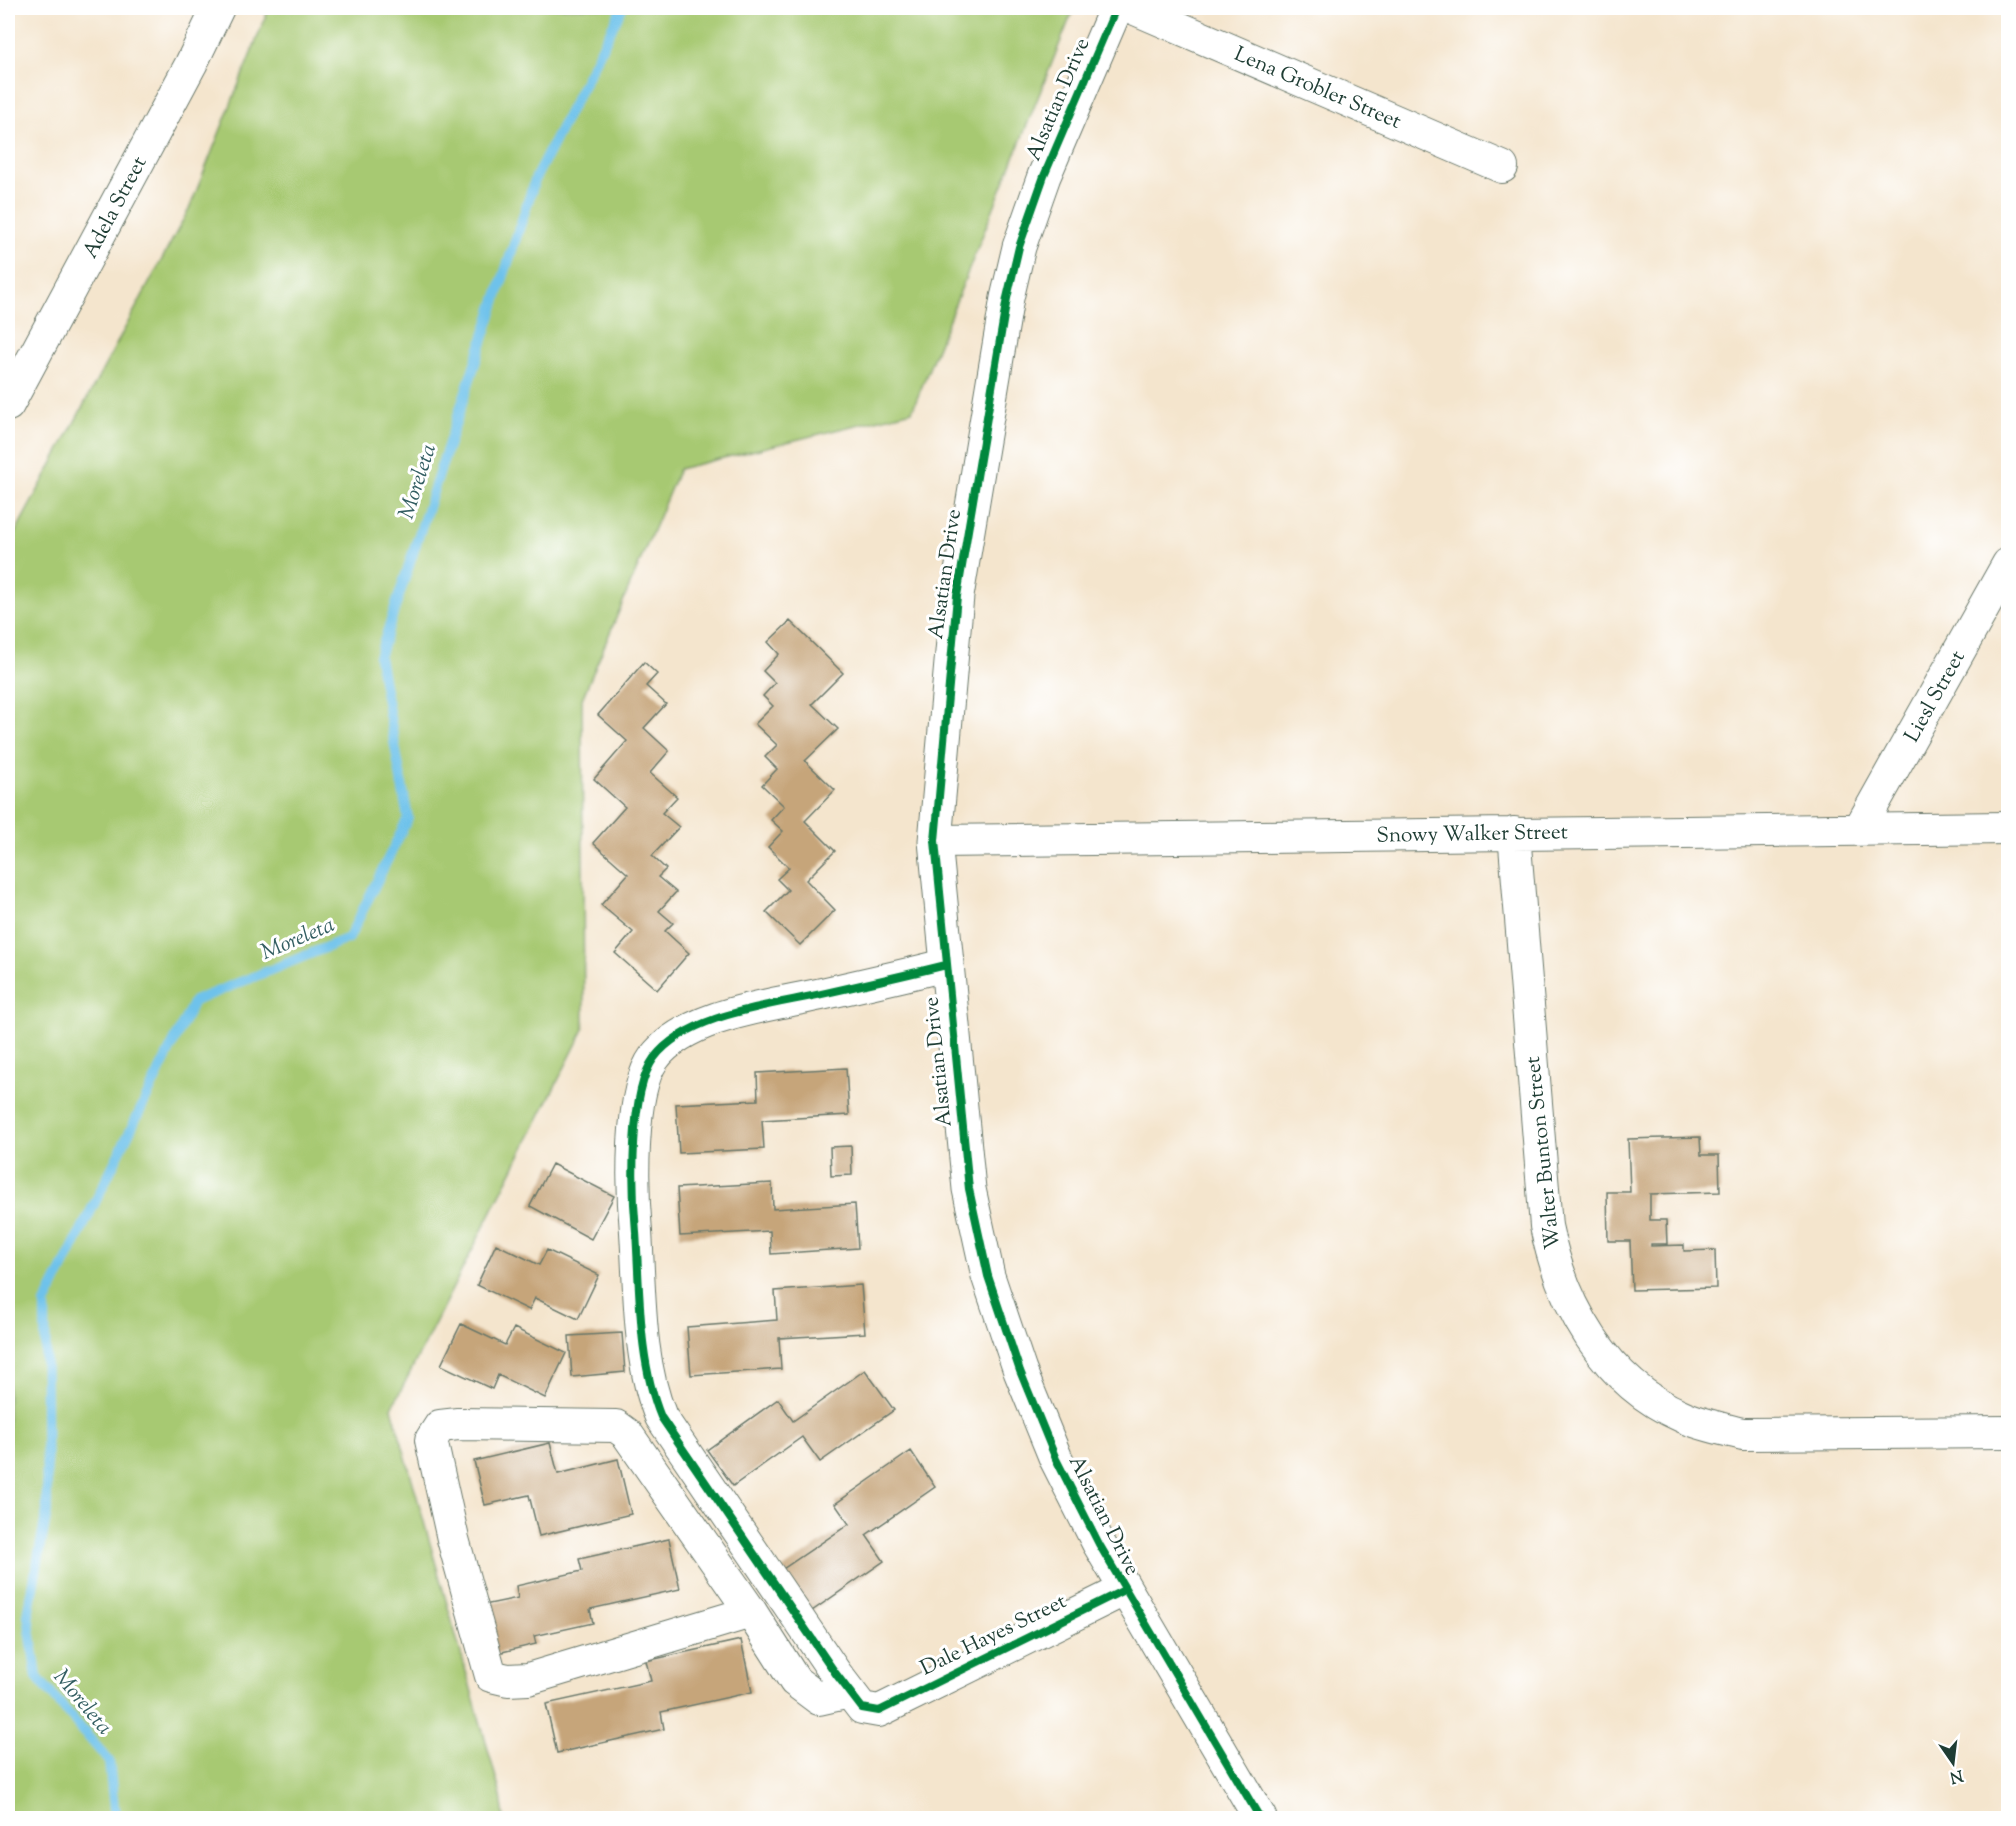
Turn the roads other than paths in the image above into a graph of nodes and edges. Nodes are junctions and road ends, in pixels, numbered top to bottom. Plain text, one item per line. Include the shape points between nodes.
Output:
1 (218, 8) edge
2 (1116, 8) edge
3 (1133, 8) edge
4 (1502, 167) dead end
5 (8, 405) edge
6 (2008, 564) edge
7 (1860, 828) junction
8 (2008, 828) edge
9 (1514, 833) junction
10 (934, 841) junction
11 (946, 965) junction
12 (2008, 1432) edge
13 (1124, 1590) junction
14 (751, 1612) junction
15 (849, 1692) junction
16 (1260, 1818) edge

1 - 5 street, Adela Street
2 - 10 street, Alsatian Drive via 1044,176 1019,247 1007,298 957,596
3 - 4 street, Lena Grobler Street
6 - 7 street, Liesl Street
7 - 8 street, Snowy Walker Street
7 - 9 street, Snowy Walker Street
9 - 10 street, Snowy Walker Street
9 - 12 street, Walter Bunton Street via 1546,1226 1560,1282 1575,1313 1613,1366 1652,1400 1681,1416 1743,1434
10 - 11 street, Alsatian Drive
11 - 13 street, Alsatian Drive via 969,1189 988,1276 1020,1371 1056,1459
11 - 15 street via 726,1015 700,1026 675,1039 654,1058 637,1099 634,1208 647,1356 657,1406
13 - 15 street, Dale Hayes Street via 879,1711 862,1708
13 - 16 street, Alsatian Drive
14 - 14 street via 528,1679 491,1676 453,1539 431,1440 440,1426 458,1424 616,1426 627,1434
14 - 15 street via 795,1681 819,1699

